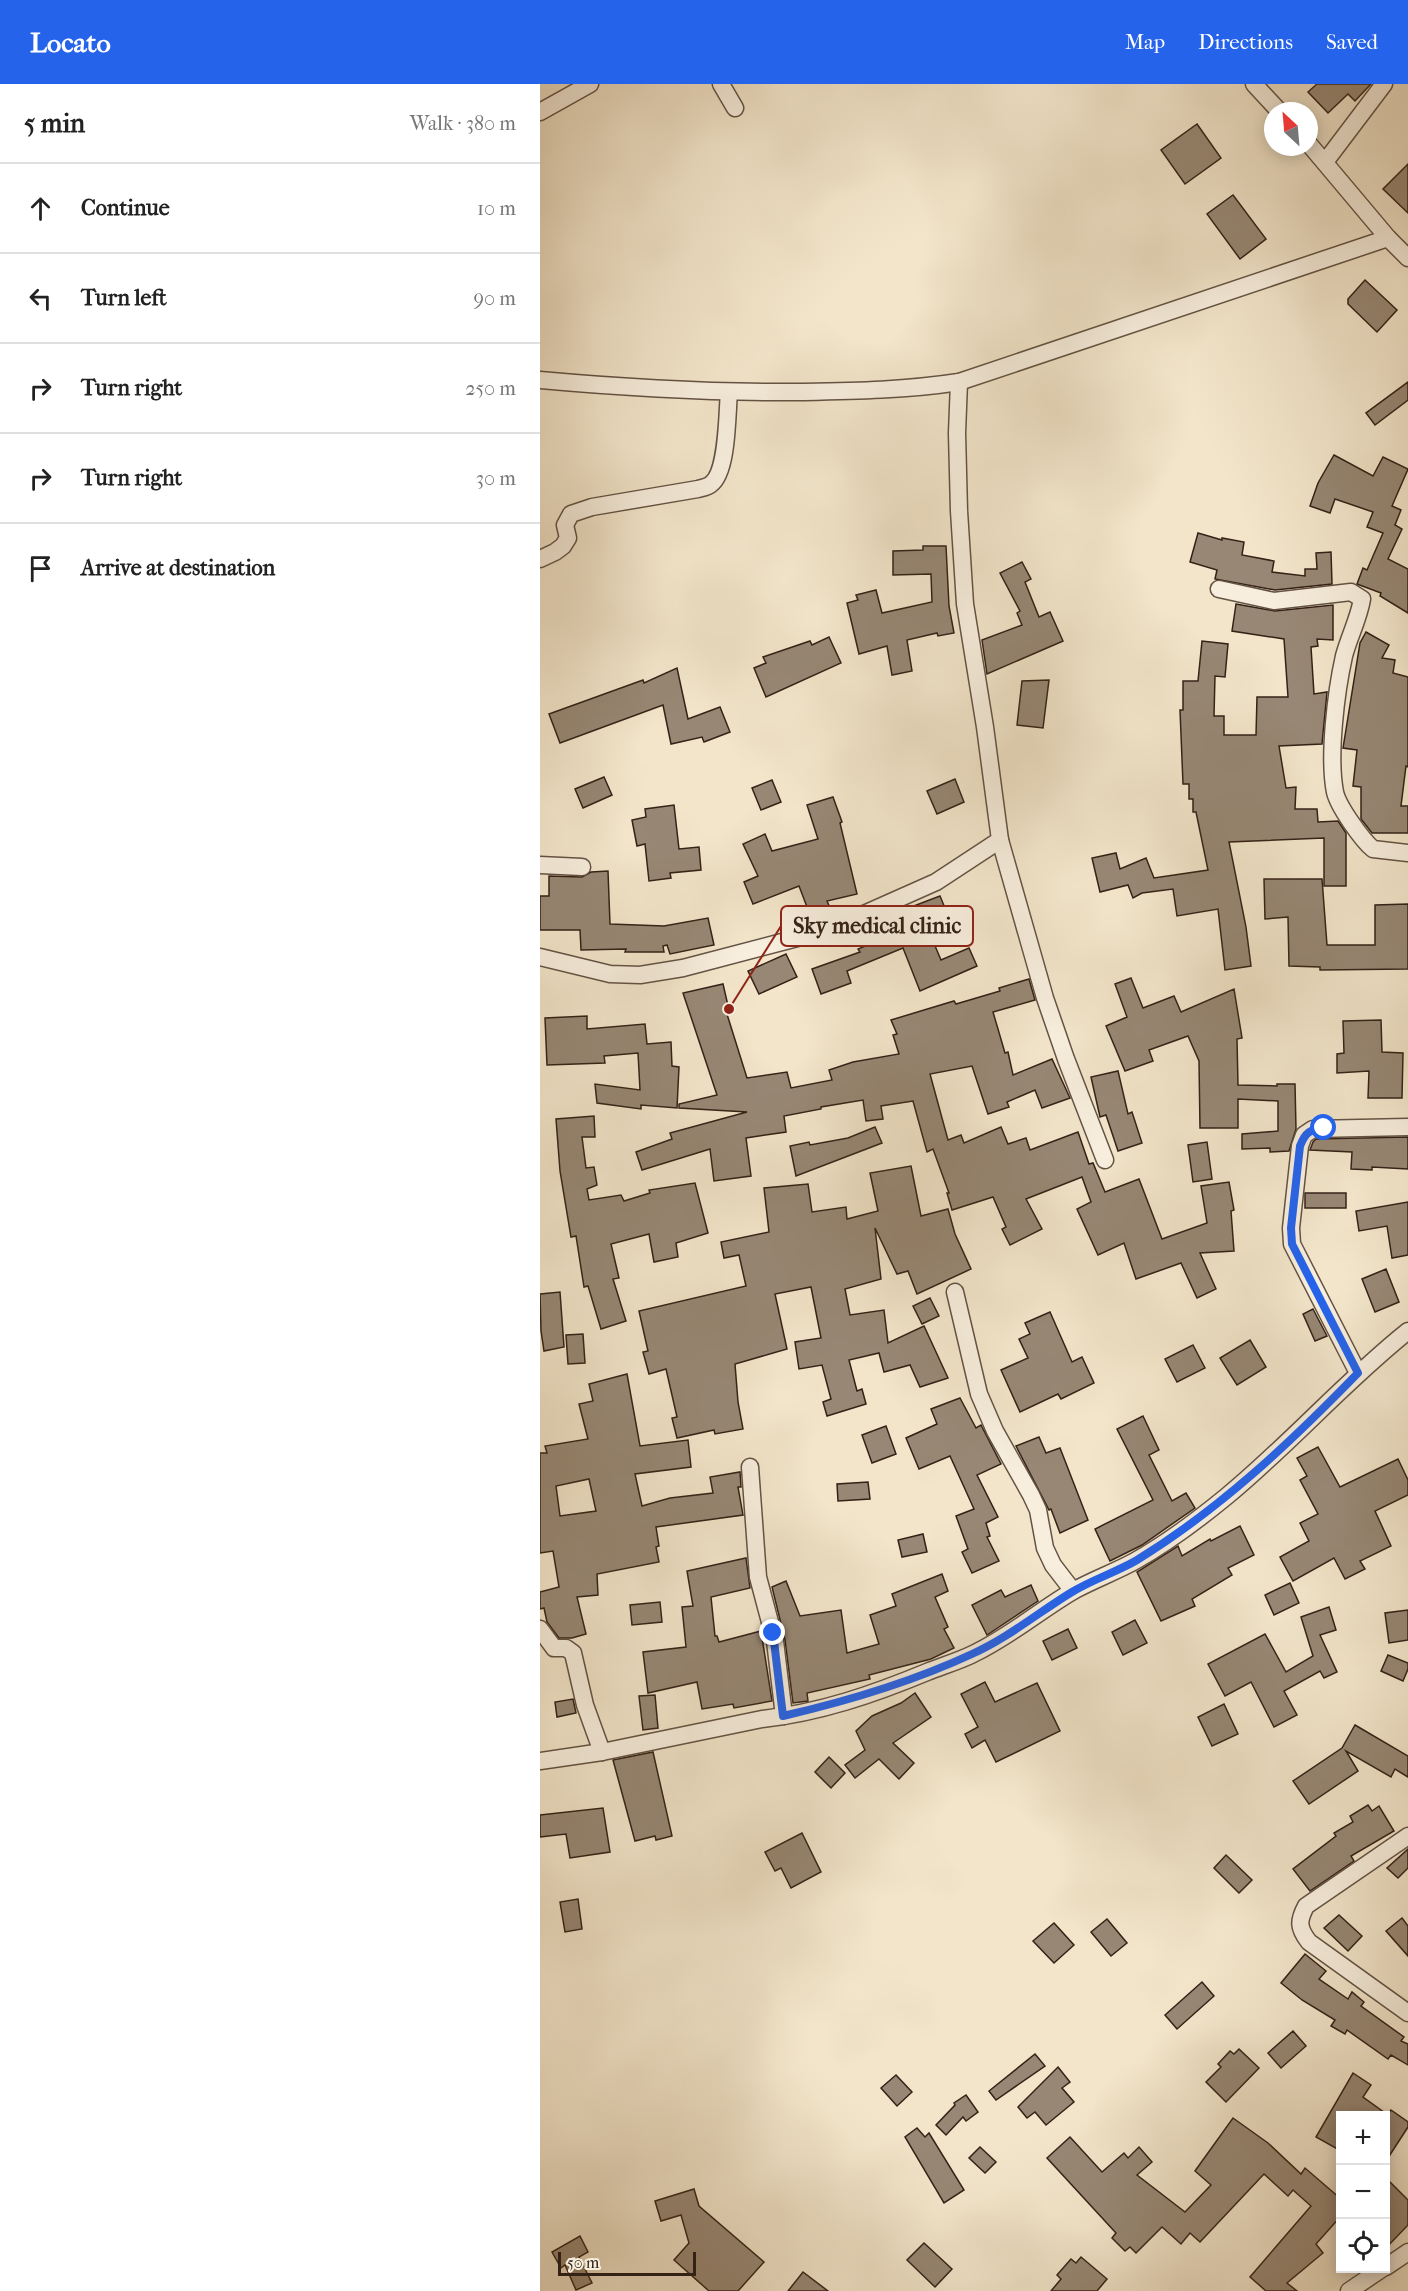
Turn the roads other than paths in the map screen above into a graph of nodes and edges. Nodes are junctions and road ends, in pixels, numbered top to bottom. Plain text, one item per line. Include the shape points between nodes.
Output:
1 (590, 84) edge
2 (722, 84) edge
3 (1254, 84) edge
4 (1384, 84) edge
5 (1271, 102) edge
6 (735, 108) dead end
7 (540, 112) edge
8 (1318, 154) edge
9 (1325, 162) junction
10 (1388, 238) junction
11 (1408, 258) edge
12 (540, 380) edge
13 (958, 382) junction
14 (729, 392) junction
15 (540, 559) edge
16 (1219, 589) dead end
17 (1000, 840) junction
18 (1408, 853) edge
19 (540, 865) edge
20 (582, 867) dead end
21 (540, 957) edge
22 (1408, 1127) edge
23 (1106, 1160) dead end
24 (955, 1292) dead end
25 (1408, 1330) edge
26 (1358, 1373) junction
27 (750, 1467) dead end
28 (1073, 1591) junction
29 (540, 1629) edge
30 (783, 1716) junction
31 (602, 1752) junction
32 (540, 1761) edge
33 (1408, 1836) edge
34 (1408, 2013) edge
35 (1408, 2252) edge
36 (1390, 2264) edge
37 (1376, 2273) edge
38 (1349, 2291) edge

1 - 7 street
2 - 6 street
3 - 5 street
4 - 9 street
8 - 9 street
9 - 10 street
10 - 11 street
10 - 13 street
12 - 14 street
13 - 14 street via 869,391
13 - 17 street via 958,481 965,604
14 - 15 street via 719,476 711,485 571,514 565,525 568,538 563,546
16 - 18 street via 1274,601 1351,592 1362,599 1344,657 1338,693 1335,792 1339,805 1373,849
17 - 21 street via 936,882 828,930 683,968 640,975 610,974
17 - 23 street via 1045,998
19 - 20 street
22 - 26 street via 1313,1129 1304,1135 1300,1146 1292,1244
24 - 28 street via 979,1394 1038,1510 1045,1548 1053,1565
25 - 26 street
26 - 28 street via 1226,1496 1135,1561
27 - 30 street via 758,1577 775,1641
28 - 30 street via 974,1654 847,1701
29 - 31 street via 555,1648 573,1653 585,1705
30 - 31 street
31 - 32 street
33 - 34 street via 1306,1906 1299,1918 1300,1929 1309,1942
35 - 36 street
37 - 38 street

